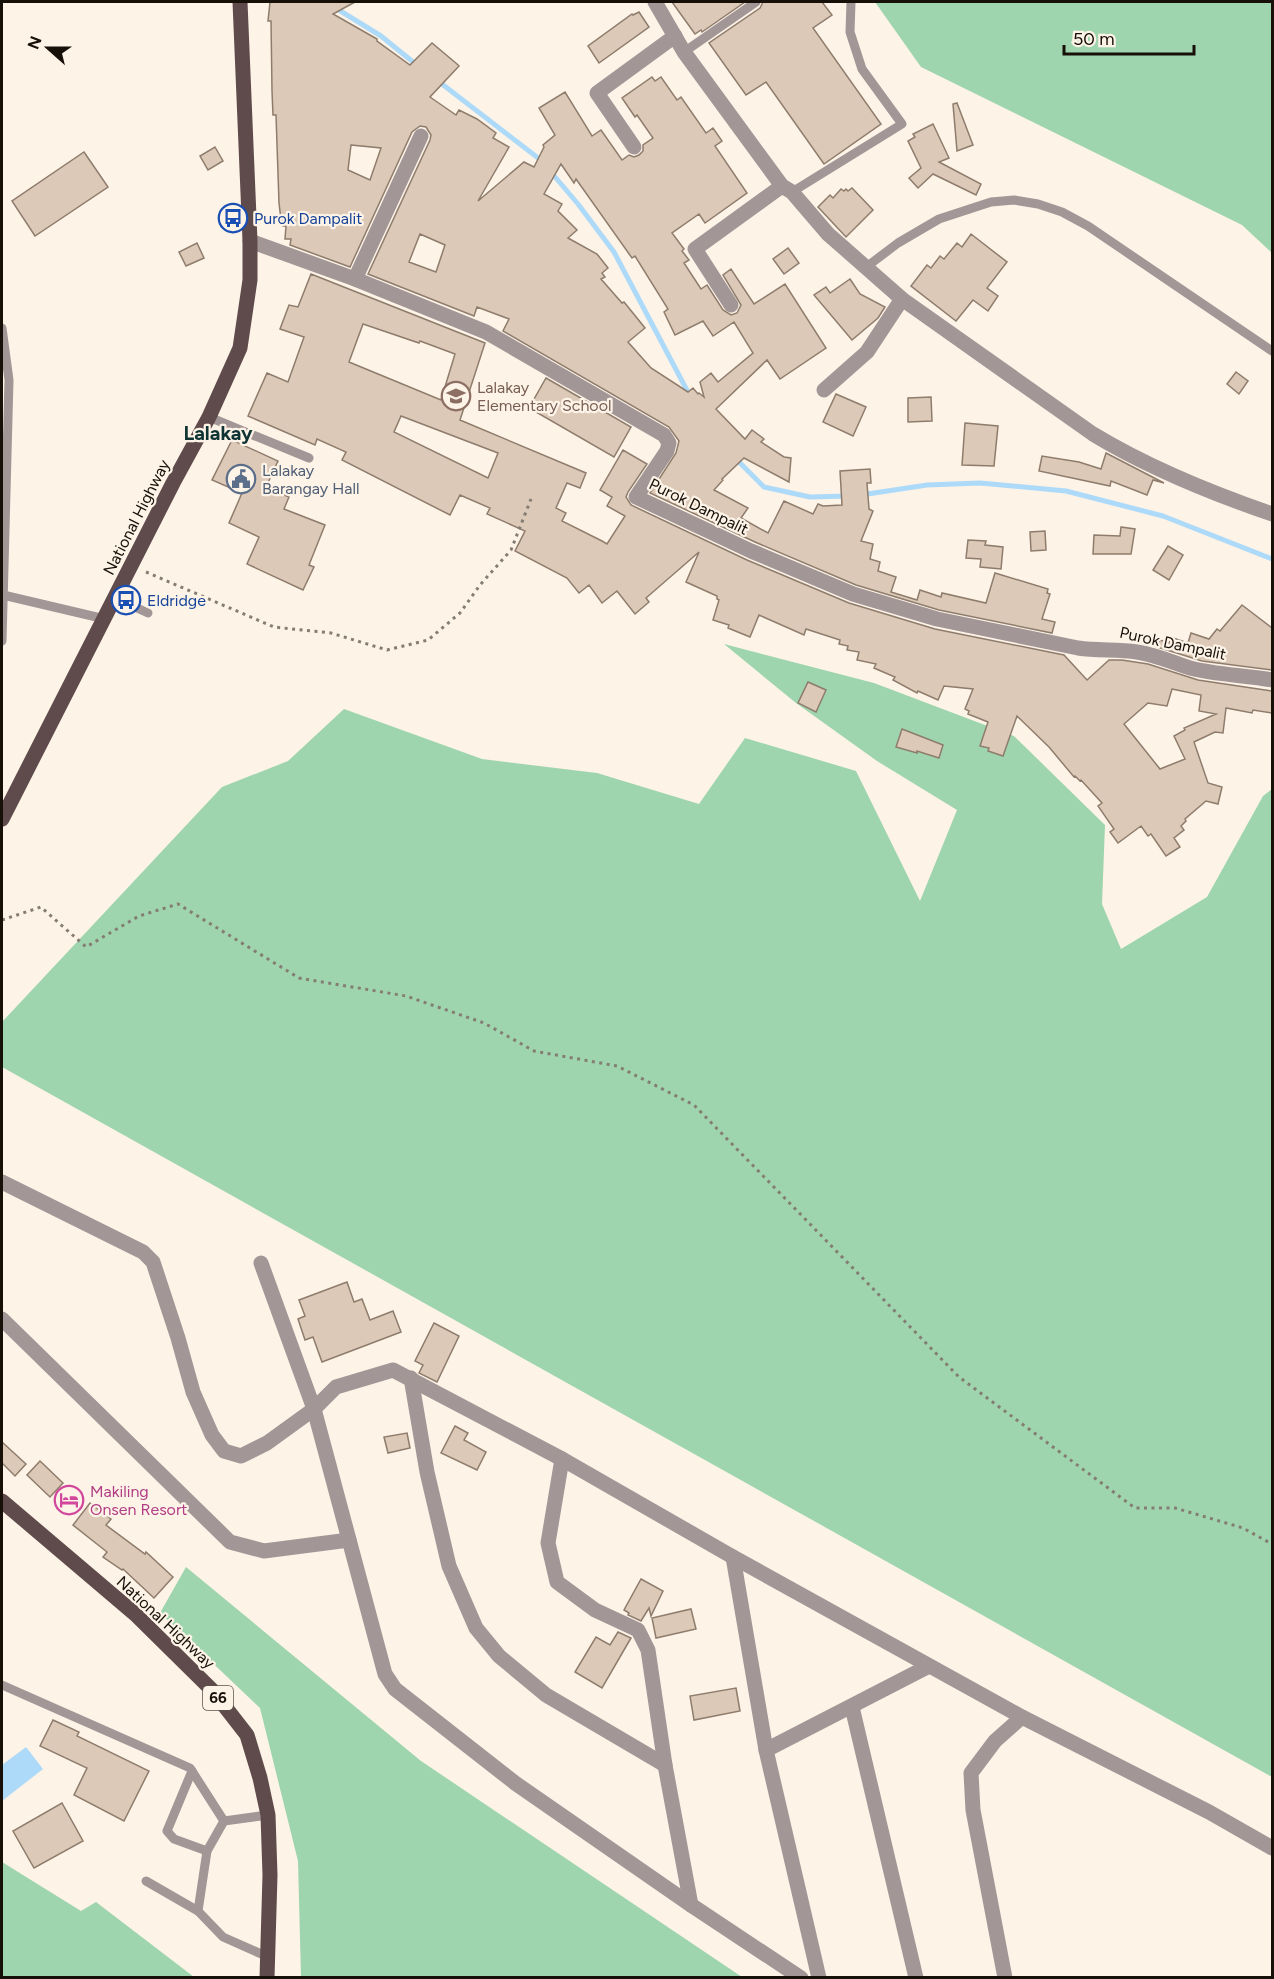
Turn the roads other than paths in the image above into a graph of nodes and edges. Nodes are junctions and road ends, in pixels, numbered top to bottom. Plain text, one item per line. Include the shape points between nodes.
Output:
1 (240, 2) edge
2 (655, 2) edge
3 (756, 2) edge
4 (851, 2) edge
5 (675, 36) junction
6 (684, 52) junction
7 (421, 136) dead end
8 (634, 147) dead end
9 (787, 189) junction
10 (250, 241) junction
11 (865, 268) junction
12 (355, 279) junction
13 (902, 299) junction
14 (731, 304) dead end
15 (2, 328) edge
16 (1272, 351) edge
17 (824, 390) dead end
18 (209, 417) junction
19 (4, 450) edge
20 (309, 458) dead end
21 (1272, 514) edge
22 (3, 551) edge
23 (3, 595) edge
24 (115, 598) junction
25 (148, 613) dead end
26 (105, 619) junction
27 (2, 641) edge
28 (1272, 680) edge
29 (6, 803) edge
30 (2, 819) edge
31 (2, 1182) edge
32 (261, 1263) dead end
33 (2, 1319) edge
34 (411, 1378) junction
35 (314, 1409) junction
36 (562, 1459) junction
37 (2, 1500) edge
38 (349, 1540) junction
39 (733, 1557) junction
40 (929, 1666) junction
41 (2, 1684) edge
42 (852, 1707) junction
43 (1022, 1717) junction
44 (766, 1750) junction
45 (665, 1765) junction
46 (192, 1771) junction
47 (268, 1815) junction
48 (224, 1821) junction
49 (1272, 1848) edge
50 (207, 1851) junction
51 (146, 1881) dead end
52 (691, 1905) junction
53 (198, 1911) junction
54 (268, 1957) junction
55 (267, 1977) edge
56 (801, 1977) edge
57 (819, 1977) edge
58 (916, 1977) edge
59 (1005, 1977) edge

1 - 10 main road, National Highway
2 - 5 street
3 - 6 lane
4 - 9 lane via 850,32 862,69 902,124
5 - 6 street
5 - 8 street via 597,93
6 - 9 street
7 - 12 street
9 - 11 street
9 - 14 street via 695,249
10 - 12 street, Purok Dampalit
10 - 18 main road, National Highway via 250,280 240,348
11 - 13 street
11 - 16 lane via 939,219 991,202 1014,200 1062,212 1088,226
12 - 28 street, Purok Dampalit via 486,332 664,435 669,443 667,451 636,497 750,551 853,594 937,619 1078,648 1139,652 1189,668
13 - 17 street via 867,352
13 - 21 street via 1120,451
15 - 19 lane via 9,380
18 - 20 lane
18 - 24 main road, National Highway
19 - 22 lane
22 - 23 lane
23 - 26 lane
23 - 27 lane
24 - 25 lane
24 - 26 main road, National Highway
26 - 29 main road, National Highway
29 - 30 main road, National Highway
31 - 35 street via 143,1252 153,1262 193,1392 212,1435 224,1451 241,1456 267,1443
32 - 35 street
33 - 38 street via 230,1542 264,1551
34 - 35 street via 393,1370 336,1387
34 - 36 street
34 - 45 street via 449,1566 476,1628 499,1656 546,1695
35 - 38 street
36 - 39 street
36 - 45 street via 548,1543 557,1582 595,1610 638,1630 648,1650
37 - 47 main road, National Highway / 66 via 135,1614 212,1690 247,1735
38 - 52 street via 385,1674 395,1689 515,1783
39 - 40 street
39 - 44 street
40 - 42 street
40 - 43 street
41 - 46 lane
42 - 44 street
42 - 58 street
43 - 49 street
43 - 59 street via 995,1741 971,1773 973,1810
44 - 57 street
45 - 52 street
46 - 48 lane
46 - 50 lane via 167,1831 174,1839
47 - 48 lane
47 - 54 main road, National Highway / 66
48 - 50 lane
50 - 53 lane
51 - 53 lane
52 - 56 street
53 - 54 lane via 223,1937
54 - 55 main road, National Highway / 66

